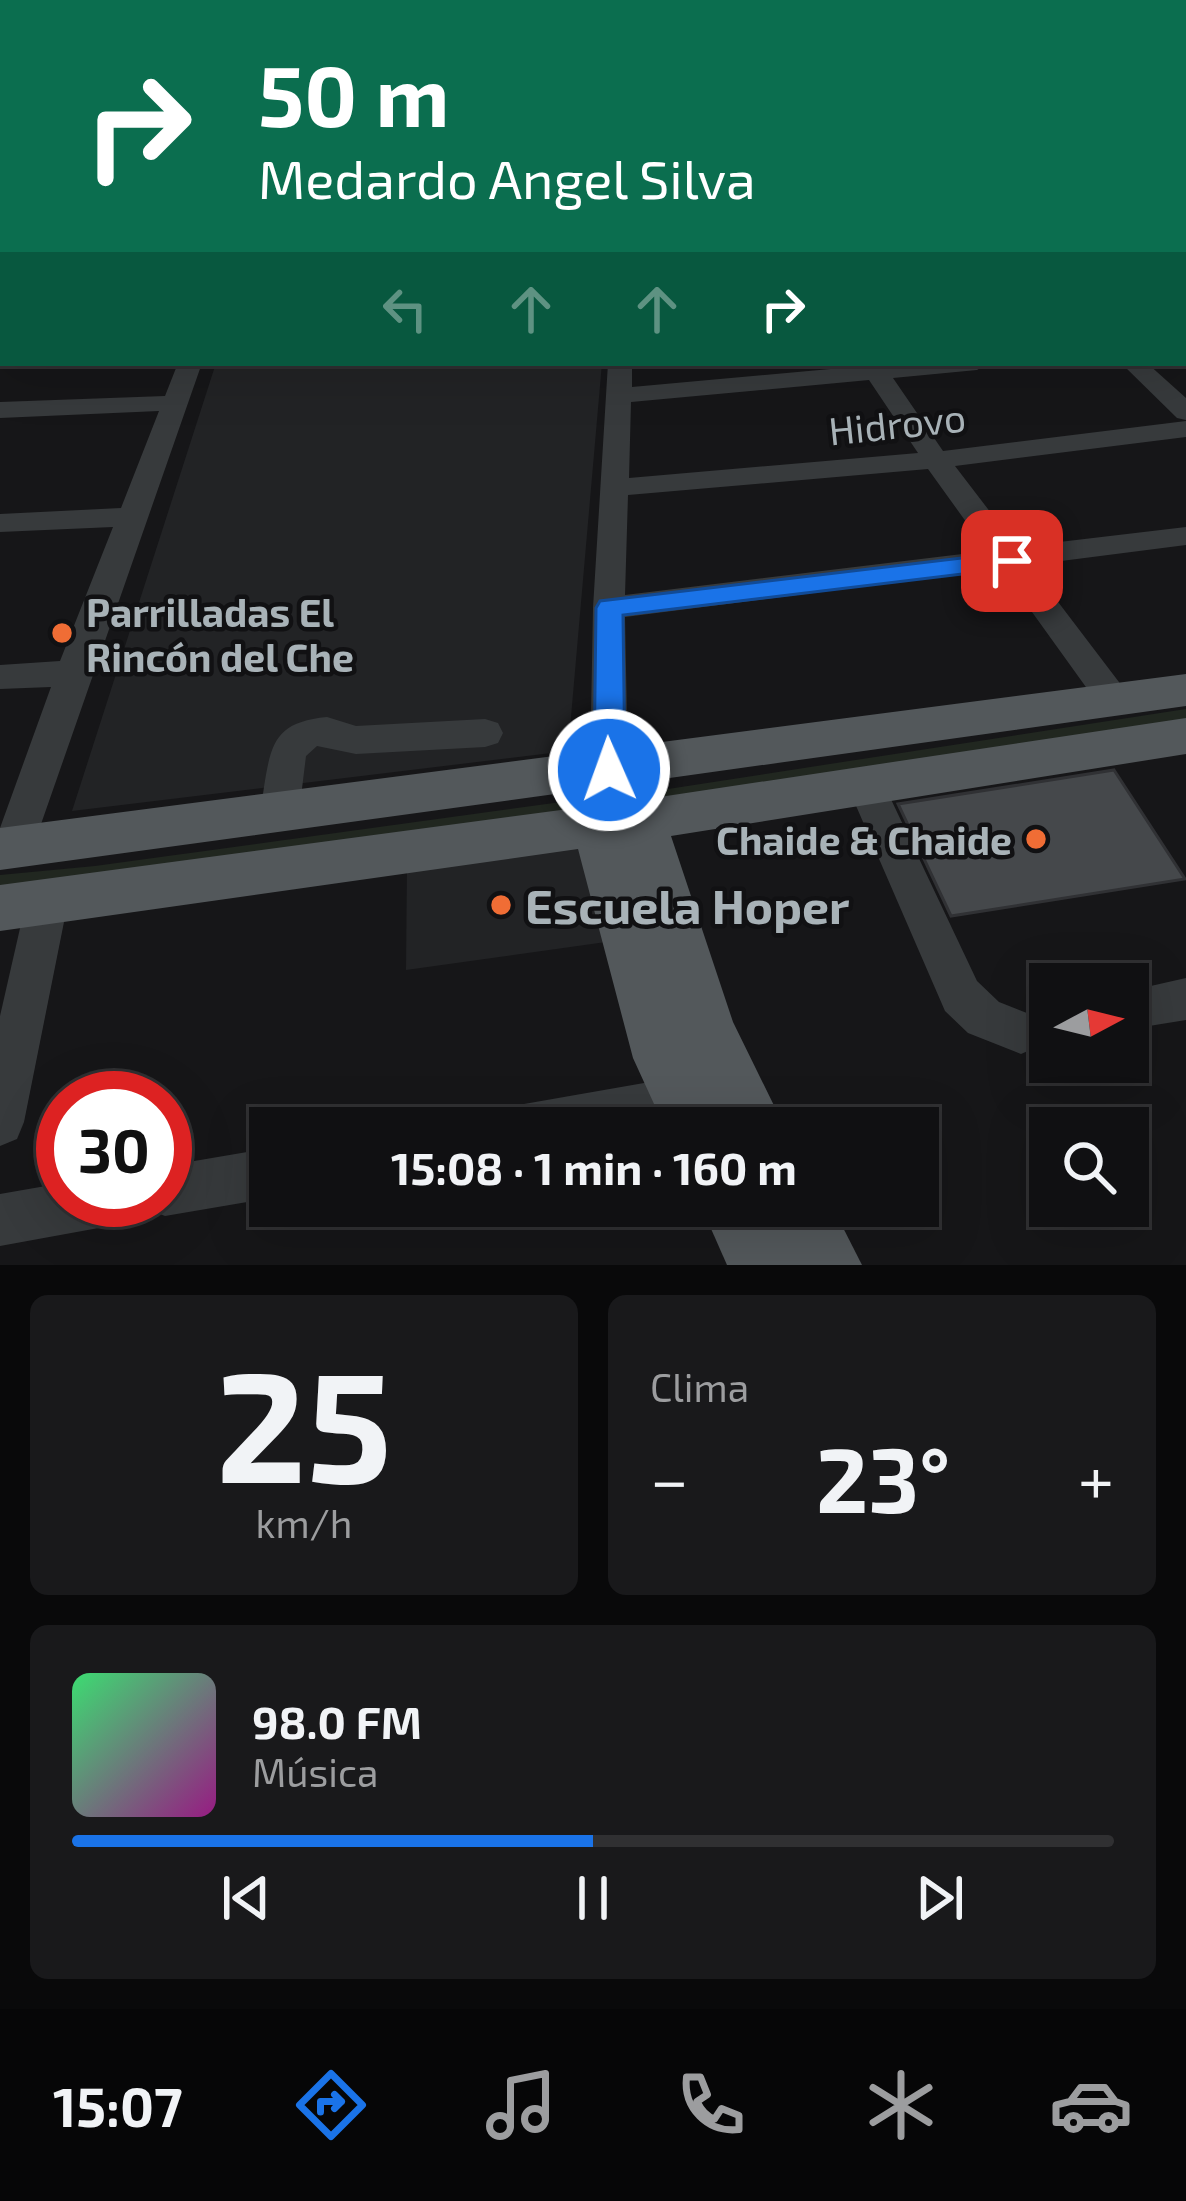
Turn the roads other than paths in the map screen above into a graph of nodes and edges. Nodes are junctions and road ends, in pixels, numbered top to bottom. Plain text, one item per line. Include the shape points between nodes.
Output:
1 (189, 366) edge
2 (620, 366) edge
3 (947, 366) edge
4 (1136, 366) edge
5 (834, 370) edge
6 (877, 373) junction
7 (619, 396) junction
8 (174, 403) junction
9 (0, 410) edge
10 (1186, 412) edge
11 (1186, 429) edge
12 (936, 460) junction
13 (614, 488) junction
14 (133, 517) junction
15 (0, 523) edge
16 (1186, 536) edge
17 (1012, 561) junction
18 (609, 608) junction
19 (73, 673) junction
20 (0, 677) edge
21 (1186, 690) edge
22 (1114, 699) junction
23 (485, 733) dead end
24 (1186, 736) edge
25 (609, 770) junction
26 (866, 785) junction
27 (280, 813) junction
28 (619, 823) junction
29 (7, 848) edge
30 (23, 905) edge
31 (1021, 1032) dead end
32 (688, 1107) edge
33 (744, 1107) edge
34 (0, 1123) edge
35 (249, 1177) edge
36 (192, 1186) edge
37 (36, 1214) edge
38 (0, 1220) edge
39 (744, 1227) edge
40 (807, 1227) edge
41 (761, 1265) edge
42 (828, 1265) edge

1 - 8 street
2 - 7 street
3 - 6 street
4 - 10 street
5 - 6 street
5 - 7 street
6 - 12 street
7 - 13 street
8 - 9 street
8 - 14 street
11 - 12 street, Hidrovo
12 - 13 street, Hidrovo
12 - 17 street
13 - 18 street
14 - 15 street
14 - 19 street
16 - 17 street
17 - 18 street
17 - 22 street
18 - 25 street
19 - 20 street
19 - 29 street
21 - 22 main road
22 - 25 main road
23 - 27 street via 356,740 308,733 288,750
24 - 26 main road
25 - 27 main road
25 - 28 main road
26 - 28 main road
26 - 31 street via 961,996 984,1018
27 - 29 main road
28 - 30 main road
28 - 32 main road via 663,1058
28 - 33 main road
30 - 34 street
35 - 36 street
37 - 38 street
39 - 41 main road
40 - 42 main road

